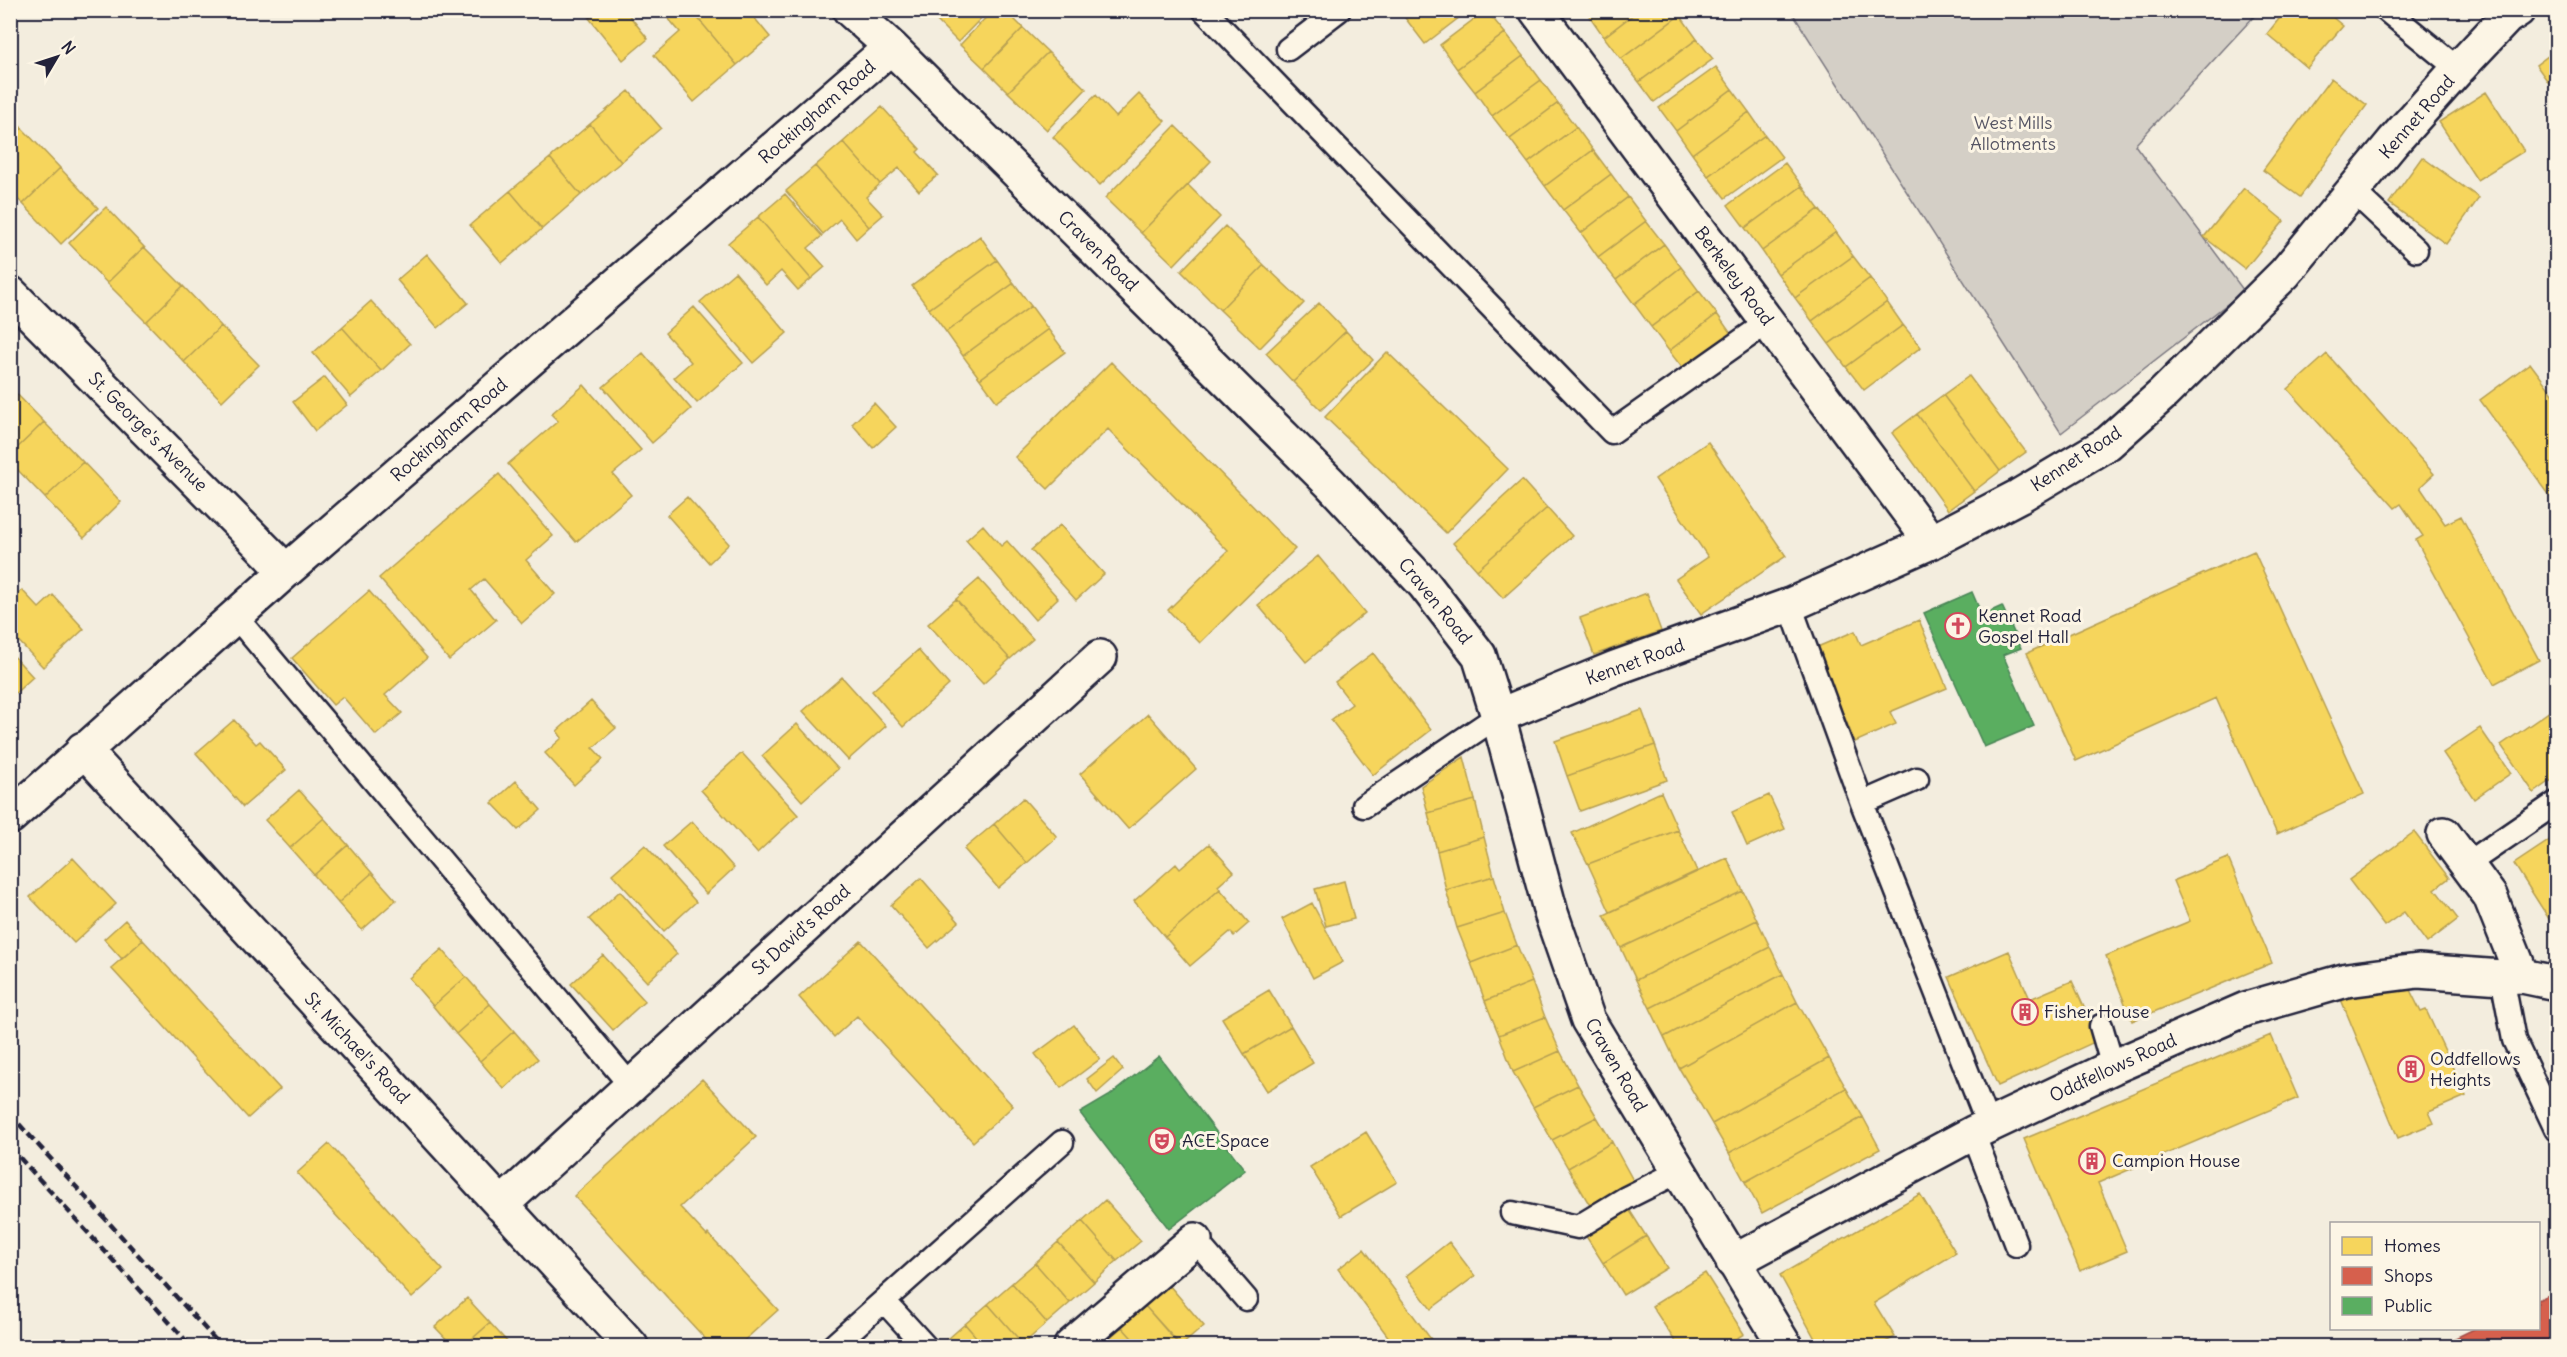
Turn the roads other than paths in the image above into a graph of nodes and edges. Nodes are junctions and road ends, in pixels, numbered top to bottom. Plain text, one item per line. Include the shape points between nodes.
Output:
1 (850, 10) edge
2 (1204, 10) edge
3 (1339, 10) edge
4 (1536, 10) edge
5 (2386, 10) edge
6 (2518, 10) edge
7 (891, 47) junction
8 (1288, 49) dead end
9 (2458, 69) junction
10 (2354, 192) junction
11 (2416, 250) dead end
12 (10, 293) edge
13 (1768, 322) junction
14 (1931, 542) junction
15 (286, 571) junction
16 (1790, 605) junction
17 (236, 617) junction
18 (1098, 655) dead end
19 (1498, 716) junction
20 (84, 749) junction
21 (1917, 779) dead end
22 (1862, 802) junction
23 (2556, 803) edge
24 (1364, 806) dead end
25 (10, 817) edge
26 (2444, 834) dead end
27 (2467, 864) junction
28 (2512, 976) junction
29 (2556, 983) edge
30 (2101, 1026) dead end
31 (2113, 1066) junction
32 (630, 1086) junction
33 (2556, 1129) edge
34 (1981, 1130) junction
35 (1062, 1142) dead end
36 (1678, 1172) junction
37 (501, 1205) junction
38 (1512, 1213) dead end
39 (1195, 1240) joint
40 (2016, 1245) dead end
41 (1733, 1262) junction
42 (1246, 1299) dead end
43 (884, 1301) junction
44 (631, 1347) edge
45 (833, 1347) edge
46 (925, 1347) edge
47 (1071, 1347) edge
48 (1785, 1347) edge

1 - 7 street, Craven Road
2 - 13 lane via 1612,432
3 - 8 lane
4 - 13 street, Berkeley Road
5 - 9 lane
6 - 9 street, Kennet Road
7 - 15 street, Rockingham Road
7 - 19 street, Craven Road via 1330,483 1424,584 1479,655
9 - 10 street, Kennet Road
10 - 11 lane
10 - 14 street, Kennet Road via 2285,273 2108,443
12 - 15 street, St. George's Avenue
13 - 14 street, Berkeley Road
14 - 16 street, Kennet Road
15 - 17 street, Rockingham Road
16 - 19 street, Kennet Road via 1615,668
16 - 22 lane
17 - 20 street, Rockingham Road
17 - 32 lane
18 - 32 street, St David's Road
19 - 24 lane
19 - 36 street, Craven Road via 1551,913 1588,1020
20 - 25 street, Rockingham Road
20 - 37 street, St. Michael's Road
21 - 22 lane
22 - 34 lane
23 - 27 lane
26 - 27 street
27 - 28 street via 2490,896
28 - 29 street, Oddfellows Road
28 - 31 street, Oddfellows Road via 2418,971 2347,980 2246,1009
28 - 33 lane via 2514,1040
30 - 31 lane
31 - 34 street, Oddfellows Road
32 - 37 street, St David's Road
34 - 40 lane
34 - 41 street, Oddfellows Road
35 - 43 lane
36 - 38 lane via 1578,1227
36 - 41 street, Craven Road
37 - 44 street, St. Michael's Road
39 - 42 lane
39 - 47 street
41 - 48 street, Craven Road
43 - 45 lane
43 - 46 lane

